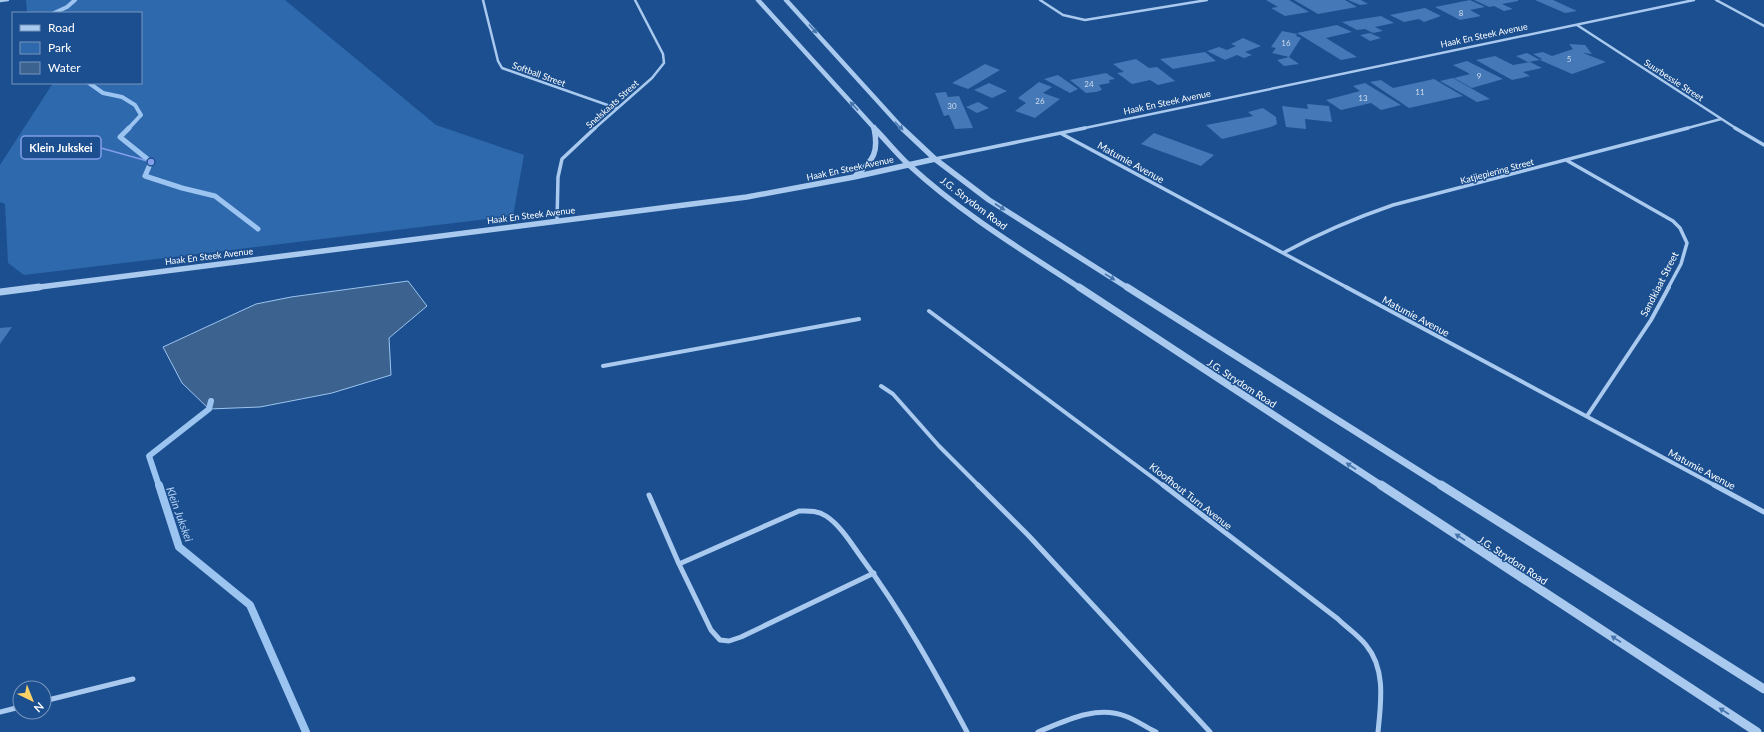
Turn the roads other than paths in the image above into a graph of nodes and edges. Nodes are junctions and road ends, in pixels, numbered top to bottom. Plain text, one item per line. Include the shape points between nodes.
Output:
1 (8, 0) edge
2 (483, 0) edge
3 (635, 0) edge
4 (758, 0) edge
5 (786, 0) edge
6 (1040, 0) edge
7 (1207, 0) edge
8 (1694, 0) edge
9 (1716, 0) edge
10 (0, 2) edge
11 (1577, 25) junction
12 (1764, 26) edge
13 (616, 108) junction
14 (1721, 119) junction
15 (874, 127) junction
16 (1062, 134) junction
17 (1764, 145) edge
18 (935, 159) junction
19 (1566, 160) junction
20 (909, 165) junction
21 (854, 178) junction
22 (557, 220) junction
23 (1283, 254) junction
24 (0, 292) edge
25 (929, 311) dead end
26 (859, 319) dead end
27 (603, 366) dead end
28 (881, 386) dead end
29 (1587, 416) junction
30 (649, 494) dead end
31 (1764, 512) edge
32 (679, 564) junction
33 (874, 574) junction
34 (133, 679) dead end
35 (1764, 689) edge
36 (52, 699) edge
37 (12, 709) edge
38 (0, 712) edge
39 (967, 732) edge
40 (1038, 732) edge
41 (1156, 732) edge
42 (1210, 732) edge
43 (1378, 732) edge
44 (1757, 732) edge

1 - 10 street
2 - 13 street, Softball Street via 502,68
3 - 13 street, Snelskaats Street via 663,54 664,63 652,78
15 -> 4 street, J.G. Strydom Road
5 -> 18 street, J.G. Strydom Road via 895,121
6 - 7 street via 1057,13 1085,20
8 - 11 street, Haak En Steek Avenue
9 - 12 street
11 - 14 street, Suurbessie Street
11 - 16 street, Haak En Steek Avenue
13 - 22 street, Snelskaats Street via 562,159 558,177
14 - 17 street, Suurbessie Street
14 - 19 street, Katjiepiering Street
15 - 20 street, J.G. Strydom Road
15 - 21 street via 877,140 875,156
16 - 18 street, Haak En Steek Avenue
16 - 23 street, Matumie Avenue
18 - 20 street, Haak En Steek Avenue
18 -> 35 street, J.G. Strydom Road via 989,200
19 - 23 street, Katjiepiering Street via 1379,210 1307,240
19 - 29 street, Sandkiaat Street via 1673,221 1680,228 1687,243 1681,264 1651,320
20 - 21 street, Haak En Steek Avenue
44 -> 20 street, J.G. Strydom Road via 1045,266 981,222
21 - 22 street, Haak En Steek Avenue via 747,197
22 - 24 street, Haak En Steek Avenue
23 - 29 street, Matumie Avenue
25 - 43 street, Kloofhout Turn Avenue via 1338,619 1367,646 1382,680
26 - 27 street
28 - 42 street via 893,394 939,446 1029,536
29 - 31 street, Matumie Avenue
30 - 32 street
32 - 33 street via 799,511 811,511 823,514 832,521
32 - 33 street via 711,630 720,640 728,641
33 - 39 street via 926,655
34 - 36 street
37 - 38 street
40 - 41 street via 1089,714 1107,712 1124,716

